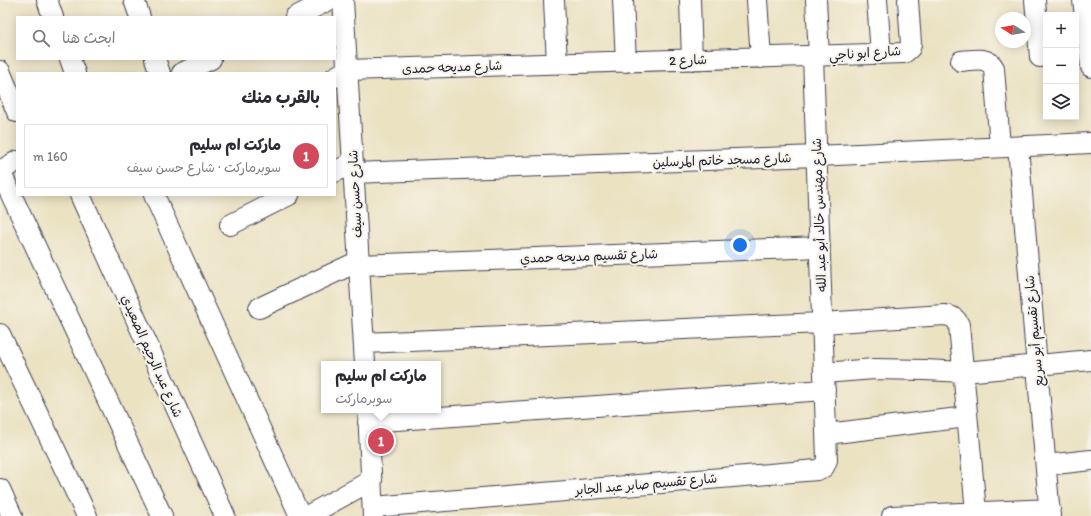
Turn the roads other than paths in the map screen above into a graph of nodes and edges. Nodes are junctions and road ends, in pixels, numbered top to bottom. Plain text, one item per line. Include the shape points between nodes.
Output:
1 (47, 0) edge
2 (134, 0) edge
3 (329, 0) edge
4 (343, 0) edge
5 (554, 0) edge
6 (623, 0) edge
7 (690, 0) edge
8 (758, 0) edge
9 (816, 0) edge
10 (877, 0) edge
11 (908, 0) edge
12 (1035, 0) edge
13 (1083, 0) edge
14 (53, 16) edge
15 (140, 16) edge
16 (297, 16) edge
17 (881, 54) junction
18 (816, 56) junction
19 (1040, 57) dead end
20 (761, 58) junction
21 (70, 60) edge
22 (155, 60) edge
23 (209, 60) edge
24 (692, 60) junction
25 (961, 61) dead end
26 (626, 62) junction
27 (557, 64) junction
28 (1091, 66) edge
29 (0, 71) edge
30 (75, 72) edge
31 (160, 72) edge
32 (184, 72) edge
33 (341, 73) edge
34 (16, 110) edge
35 (1091, 143) edge
36 (1009, 147) junction
37 (816, 156) junction
38 (16, 162) edge
39 (347, 169) edge
40 (0, 171) edge
41 (80, 196) edge
42 (154, 196) edge
43 (287, 196) edge
44 (230, 226) dead end
45 (820, 247) junction
46 (359, 263) junction
47 (260, 308) dead end
48 (822, 323) junction
49 (0, 334) edge
50 (364, 343) junction
51 (1091, 360) edge
52 (365, 361) edge
53 (1036, 365) junction
54 (964, 372) junction
55 (825, 382) junction
56 (441, 411) edge
57 (408, 413) edge
58 (368, 416) edge
59 (967, 417) junction
60 (826, 434) junction
61 (1091, 460) edge
62 (1046, 465) junction
63 (372, 480) junction
64 (0, 489) edge
65 (372, 512) edge
66 (976, 512) junction
67 (1050, 512) edge
68 (12, 516) edge
69 (87, 516) edge
70 (162, 516) edge
71 (225, 516) edge
72 (300, 516) edge
73 (307, 516) edge
74 (892, 516) edge

1 - 14 street
2 - 15 street
3 - 16 street
4 - 33 street, شارع حسن سيف
5 - 27 street
6 - 26 street
7 - 24 street
8 - 20 street
9 - 18 street, شارع مهندس خالد أبو عبد الله
10 - 17 street
11 - 17 street, شارع ابو ناجي via 910,48 904,53
12 - 19 street
13 - 28 street
17 - 18 street, شارع ابو ناجي
18 - 20 street, شارع 2
18 - 37 street, شارع مهندس خالد أبو عبد الله
20 - 24 street, شارع 2
21 - 30 street
22 - 31 street
23 - 32 street
24 - 26 street, شارع 2
25 - 36 street, شارع تقسيم أبو سريع via 982,60 989,62 994,68
26 - 27 street, شارع 2
27 - 33 street, شارع مديحه حمدى
29 - 34 street
33 - 39 street, شارع حسن سيف
35 - 36 street, شارع مسجد خاتم المرسلين
36 - 37 street, شارع مسجد خاتم المرسلين
36 - 53 street, شارع تقسيم أبو سريع
37 - 39 street, شارع مسجد خاتم المرسلين
37 - 45 street, شارع مهندس خالد أبو عبد الله
38 - 40 street
39 - 46 street, شارع حسن سيف
40 - 70 street
41 - 71 street, شارع عبد الرحيم الصعيدي
42 - 72 street
43 - 44 street
45 - 46 street, شارع تقسيم مديحه حمدي
45 - 48 street, شارع مهندس خالد أبو عبد الله
46 - 47 street
46 - 50 street, شارع حسن سيف
48 - 50 street
48 - 54 street via 949,315 959,325
48 - 55 street, شارع مهندس خالد أبو عبد الله
49 - 69 street
50 - 52 street, شارع حسن سيف
51 - 53 street
53 - 54 street
53 - 62 street, شارع تقسيم أبو سريع
54 - 55 street via 874,369
54 - 59 street
55 - 56 street
55 - 60 street, شارع تقسيم صابر عبد الجابر
57 - 58 street
58 - 63 street
59 - 60 street
59 - 66 street
60 - 65 street, شارع تقسيم صابر عبد الجابر via 827,460 824,467 817,470
61 - 62 street
62 - 67 street, شارع تقسيم أبو سريع
63 - 65 street
63 - 73 street
64 - 68 street
66 - 67 street
66 - 74 street

